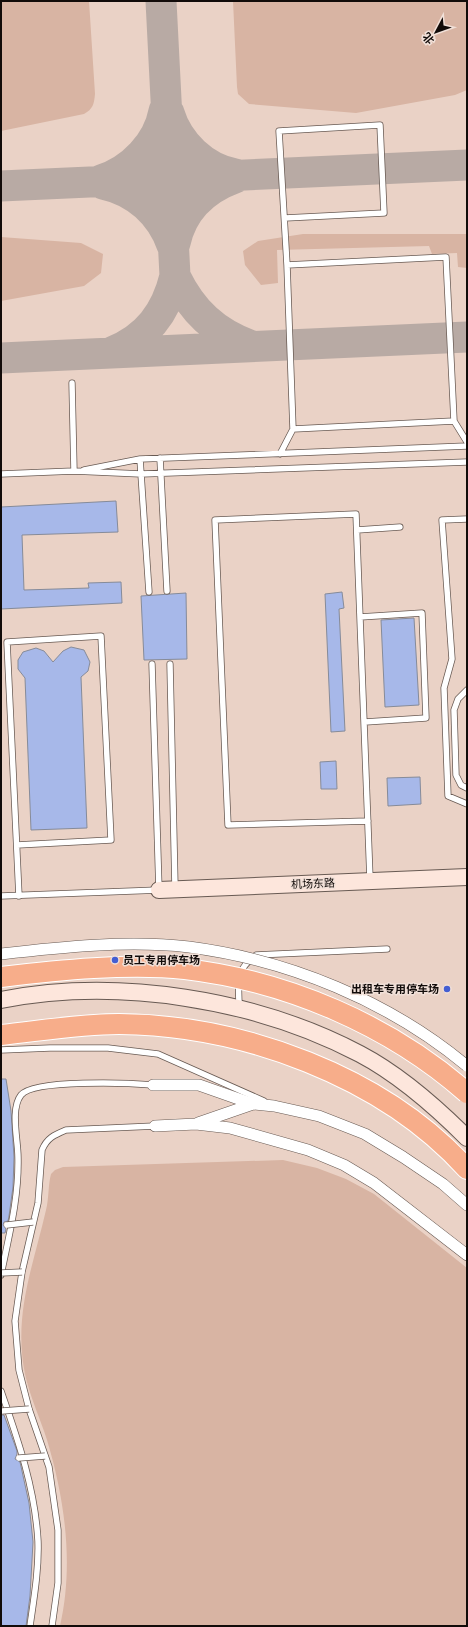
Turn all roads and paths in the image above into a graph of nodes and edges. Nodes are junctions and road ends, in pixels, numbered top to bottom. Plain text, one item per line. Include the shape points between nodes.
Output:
1 (285, 218) junction
2 (287, 265) junction
3 (72, 383) dead end
4 (454, 422) junction
5 (293, 429) junction
6 (467, 442) edge
7 (467, 446) edge
8 (280, 454) junction
9 (160, 458) junction
10 (140, 459) junction
11 (467, 462) edge
12 (74, 471) junction
13 (161, 473) junction
14 (1, 474) edge
15 (141, 474) junction
16 (467, 519) edge
17 (400, 527) dead end
18 (357, 530) junction
19 (167, 591) dead end
20 (149, 592) dead end
21 (360, 617) junction
22 (152, 664) dead end
23 (170, 664) dead end
24 (467, 690) edge
25 (365, 722) junction
26 (467, 788) edge
27 (467, 804) edge
28 (368, 821) junction
29 (17, 845) junction
30 (467, 877) edge
31 (370, 881) junction
32 (167, 890) junction
33 (1, 896) edge
34 (19, 896) junction
35 (387, 949) dead end
36 (1, 954) edge
37 (228, 972) dead end
38 (239, 974) junction
39 (1, 977) edge
40 (1, 1000) edge
41 (239, 1008) junction
42 (1, 1035) edge
43 (1, 1050) edge
44 (467, 1066) edge
45 (152, 1085) joint
46 (467, 1093) edge
47 (253, 1104) junction
48 (274, 1106) junction
49 (196, 1124) junction
50 (155, 1126) joint
51 (467, 1138) edge
52 (467, 1169) edge
53 (467, 1205) edge
54 (34, 1222) junction
55 (7, 1225) dead end
56 (467, 1255) edge
57 (22, 1272) junction
58 (1, 1274) edge
59 (1, 1391) edge
60 (29, 1409) junction
61 (2, 1411) dead end
62 (45, 1456) junction
63 (19, 1458) dead end
64 (30, 1626) edge
65 (52, 1626) edge

1 - 1 lane via 279,131 380,125 384,213
1 - 2 lane
2 - 4 lane via 446,257
2 - 5 lane
3 - 12 lane
4 - 5 lane
4 - 6 lane
5 - 8 lane
7 - 8 lane
8 - 9 lane
9 - 10 lane
9 - 13 lane
10 - 12 lane
10 - 15 lane
11 - 13 lane
12 - 14 lane
12 - 15 lane
13 - 15 lane
13 - 19 lane
15 - 20 lane
16 - 27 lane via 442,520 452,659 444,688 448,796
17 - 18 lane
18 - 21 lane
18 - 28 lane via 356,514 214,520 228,825
21 - 25 lane
21 - 25 lane via 422,613 426,718
22 - 32 lane
23 - 32 lane
24 - 26 lane via 458,698 454,710 456,775 461,785
25 - 28 lane
28 - 31 lane
29 - 29 lane via 7,642 101,636 111,840
29 - 34 lane
30 - 31 main road, 机场东路
31 - 32 main road, 机场东路
32 - 34 lane
33 - 34 lane
35 - 38 lane via 256,956 244,964
36 - 44 street, bridge via 122,944 188,947 258,961 300,973 387,1011
37 - 38 lane
38 - 41 lane
39 - 46 highway, bridge via 117,967 185,969 251,981 330,1008 376,1029 419,1055
40 - 41 main road via 83,990 166,995
41 - 51 main road via 306,1028 361,1054 403,1081 444,1114
42 - 52 highway via 118,1024 178,1028 242,1040 293,1056 347,1080 396,1109 427,1132
43 - 48 lane via 108,1048 158,1054
45 - 47 street via 199,1085
45 - 58 lane via 124,1082 47,1086 31,1088 22,1094 15,1105 17,1201
47 - 48 street
47 - 49 street
48 - 53 street via 319,1116 365,1134 443,1184
49 - 50 street
49 - 56 street via 230,1128 308,1150 344,1165 374,1183
50 - 54 lane via 66,1130 53,1135 45,1142 42,1150
54 - 55 lane, bridge
54 - 57 lane
57 - 58 lane, bridge
57 - 60 lane via 15,1321 19,1370
59 - 64 lane via 28,1471 34,1500 38,1542 37,1577
60 - 61 lane, bridge
60 - 62 lane
62 - 63 lane, bridge
62 - 65 lane via 49,1467 58,1530 58,1583

